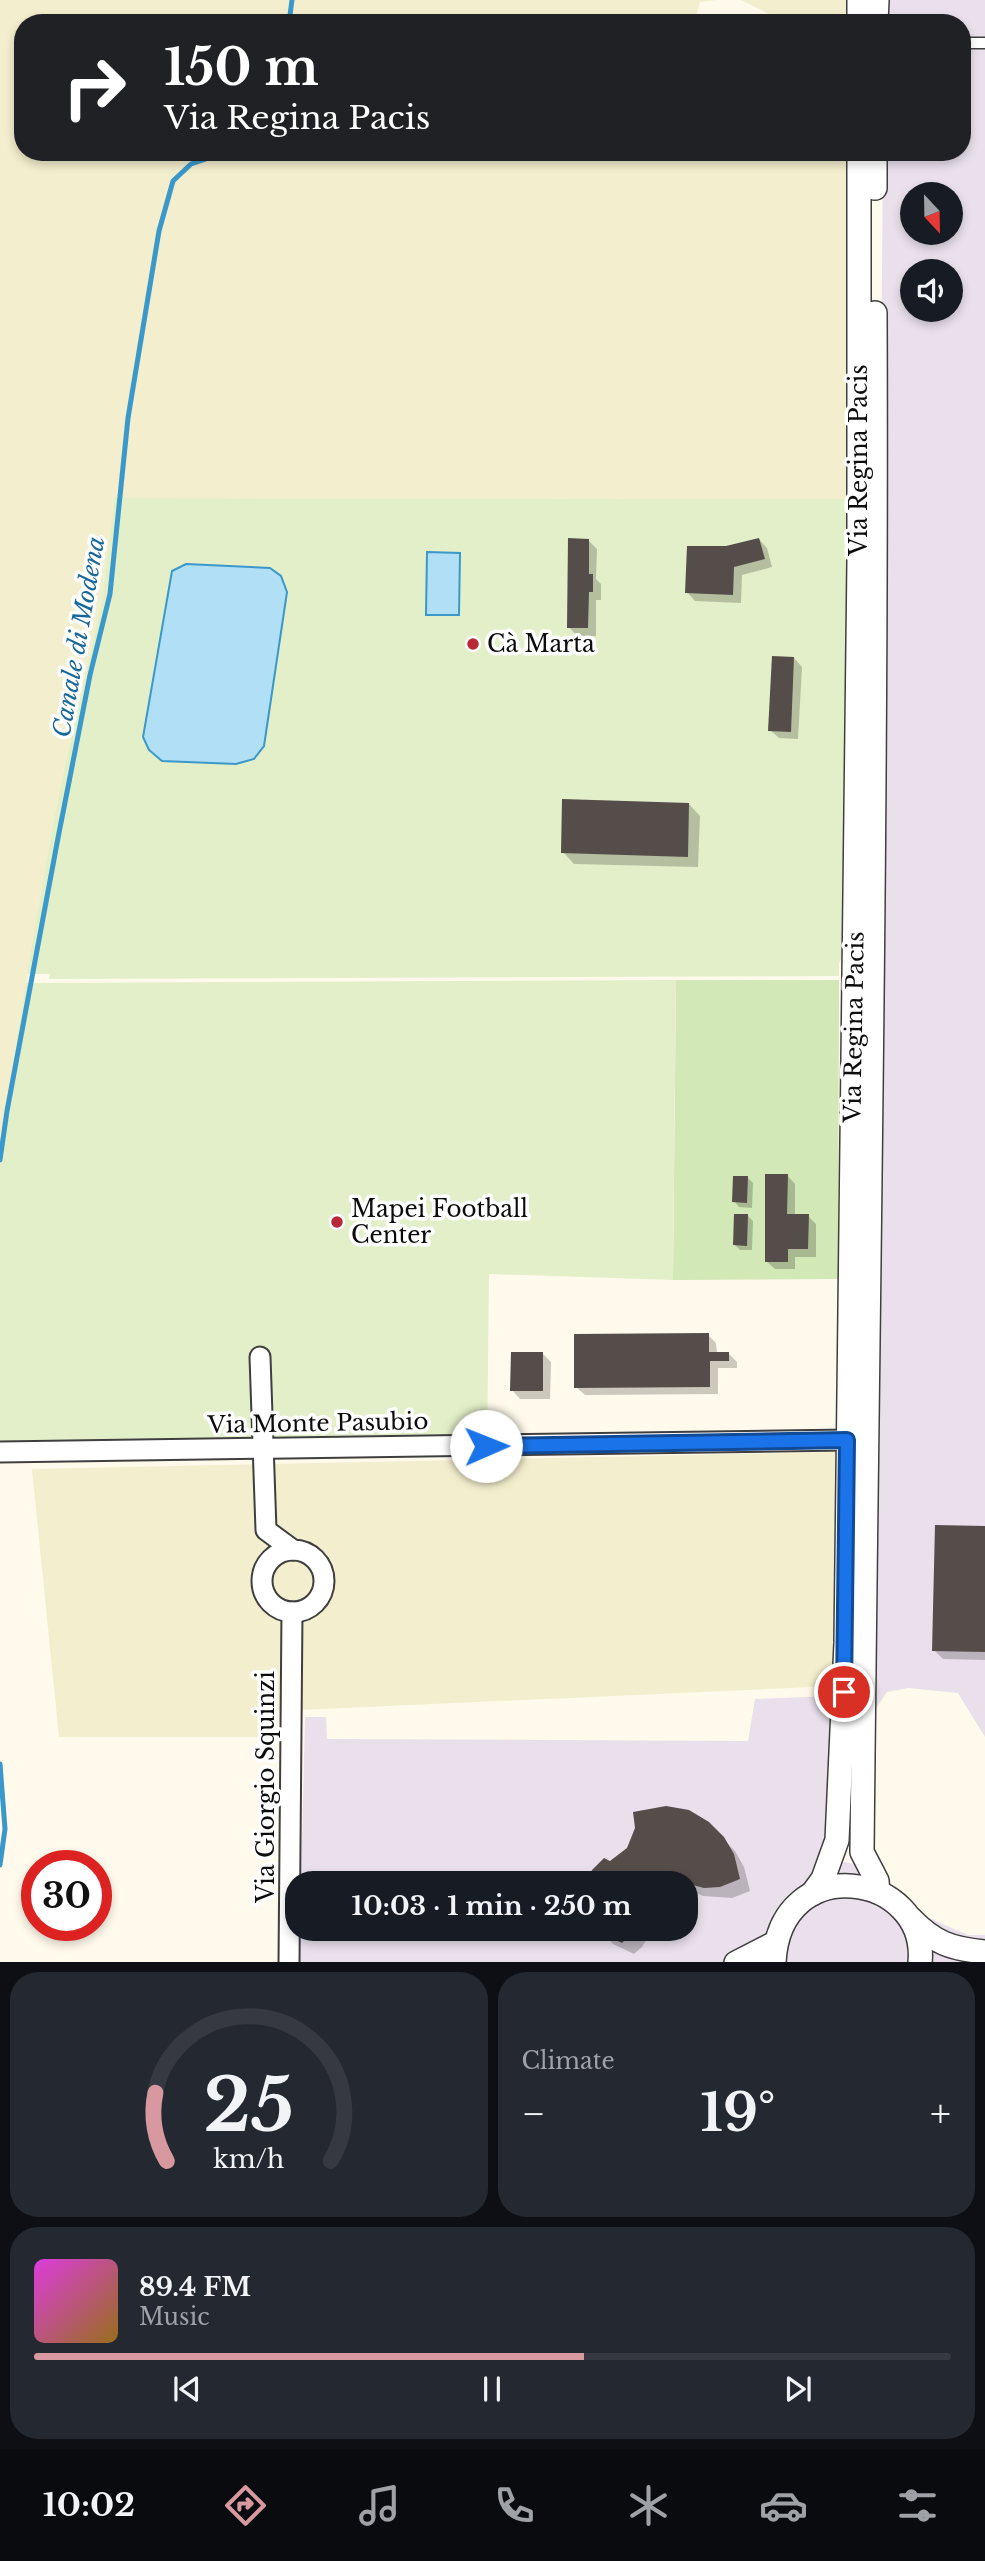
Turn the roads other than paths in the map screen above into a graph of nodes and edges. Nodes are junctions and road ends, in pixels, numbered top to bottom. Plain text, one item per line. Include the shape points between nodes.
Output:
1 (859, 161) edge
2 (875, 161) edge
3 (856, 842) junction
4 (872, 1018) junction
5 (261, 1357) dead end
6 (847, 1440) junction
7 (263, 1449) junction
8 (0, 1452) edge
9 (293, 1550) junction
10 (292, 1612) junction
11 (878, 1892) junction
12 (811, 1894) junction
13 (904, 1911) junction
14 (985, 1952) edge
15 (775, 1953) edge
16 (289, 1962) edge
17 (736, 1962) edge
18 (919, 1962) edge

1 - 3 street, Via Regina Pacis
2 - 4 street, Via Regina Pacis
3 - 4 lane via 866,850 865,1009
3 - 6 street, Via Regina Pacis
4 - 11 street, Via Regina Pacis via 862,1852
5 - 7 street
6 - 7 street, Via Monte Pasubio
6 - 12 street, Via Regina Pacis via 846,1643 837,1840 823,1879
7 - 8 street, Via Monte Pasubio
7 - 9 street via 266,1530
9 - 10 street via 282,1552 266,1565 262,1575 262,1586 272,1604
9 - 10 street via 313,1558 324,1583 310,1607
10 - 16 street, Via Giorgio Squinzi
11 - 12 street via 845,1885
11 - 13 street
12 - 15 street via 782,1923
13 - 14 street via 926,1935 956,1949
13 - 18 street via 916,1931
15 - 17 street

